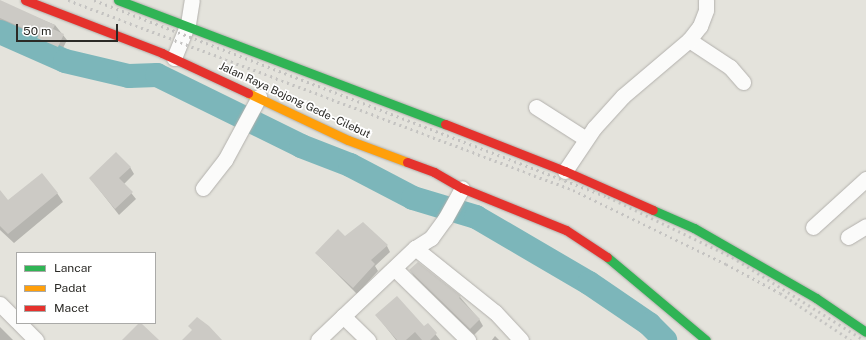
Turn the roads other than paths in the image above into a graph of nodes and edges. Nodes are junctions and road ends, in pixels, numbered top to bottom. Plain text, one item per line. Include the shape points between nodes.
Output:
1 (25, 0) edge
2 (118, 0) edge
3 (192, 0) edge
4 (706, 0) edge
5 (188, 24) junction
6 (690, 40) junction
7 (174, 58) junction
8 (743, 82) dead end
9 (259, 96) junction
10 (536, 107) dead end
11 (586, 139) junction
12 (565, 171) junction
13 (866, 179) edge
14 (203, 188) dead end
15 (461, 191) junction
16 (866, 226) edge
17 (813, 227) dead end
18 (848, 236) dead end
19 (420, 251) junction
20 (399, 271) junction
21 (0, 304) edge
22 (347, 319) junction
23 (16, 320) edge
24 (20, 324) edge
25 (866, 332) edge
26 (36, 340) edge
27 (318, 340) edge
28 (332, 340) edge
29 (368, 340) edge
30 (468, 340) edge
31 (521, 340) edge
32 (706, 340) edge

1 - 7 street, Jalan Raya Bojong Gede - Cilebut
2 - 5 street
3 - 5 street
4 - 6 street via 706,10 700,26
5 - 7 street
5 - 12 street
6 - 8 street via 730,67
6 - 11 street via 623,96
7 - 9 street, Jalan Raya Bojong Gede - Cilebut
9 - 14 street via 225,160
9 - 15 street, Jalan Raya Bojong Gede - Cilebut via 348,140 434,172
10 - 11 street
11 - 12 street
12 - 25 street via 694,228 816,298
13 - 17 street
15 - 19 street via 446,219
15 - 32 street, Jalan Raya Bojong Gede - Cilebut via 525,212 589,243 641,283
16 - 18 street
19 - 20 street
19 - 31 street via 495,312
20 - 22 street
20 - 30 street
21 - 23 street
22 - 27 street
22 - 28 street
22 - 29 street
24 - 26 street

